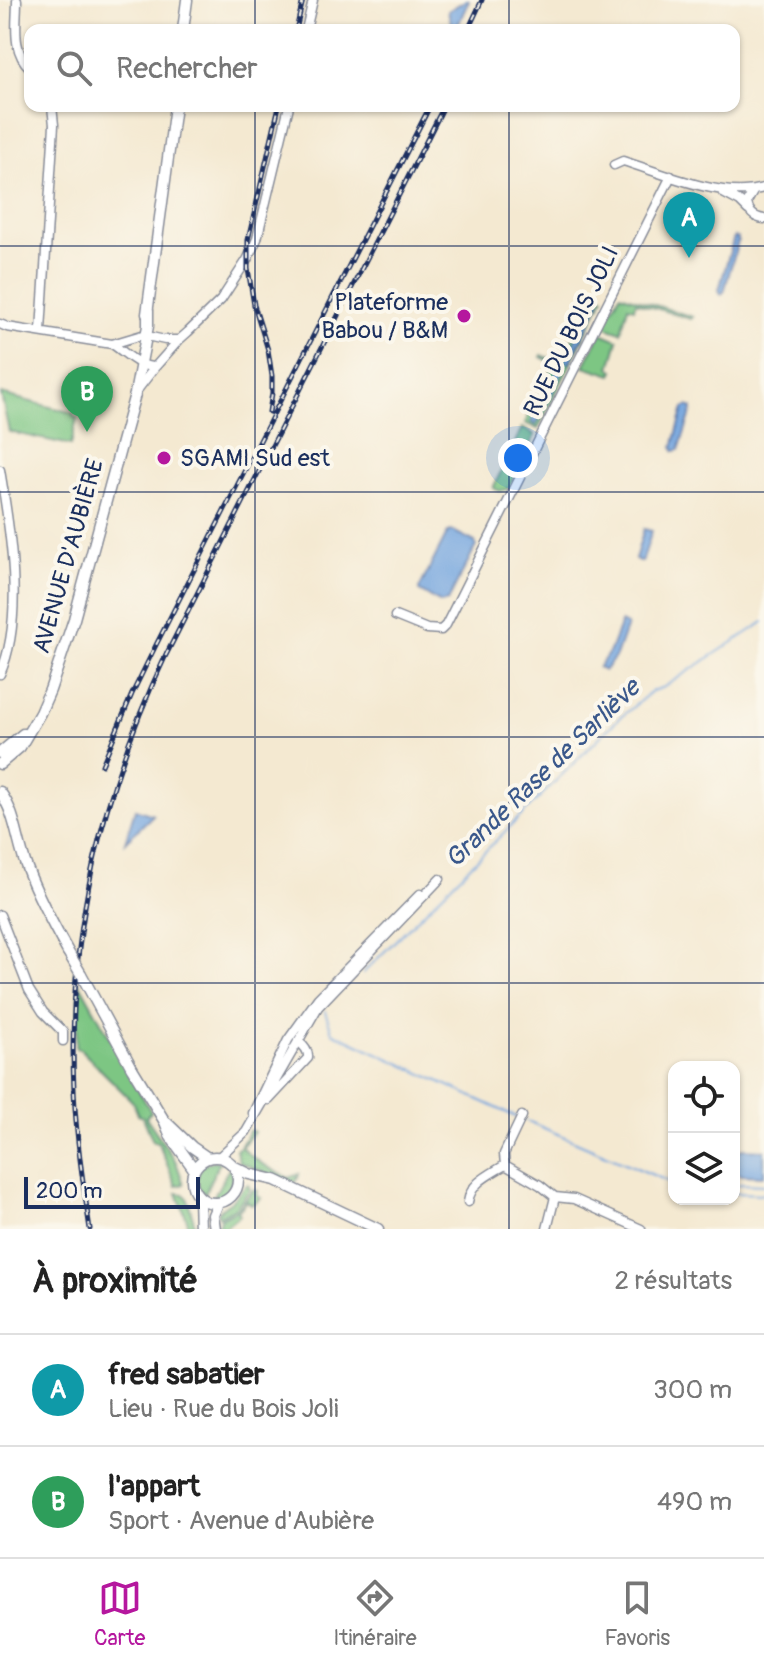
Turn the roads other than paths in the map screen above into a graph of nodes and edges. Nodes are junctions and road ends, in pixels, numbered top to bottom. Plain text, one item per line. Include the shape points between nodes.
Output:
1 (17, 0) edge
2 (189, 0) edge
3 (313, 0) edge
4 (185, 24) edge
5 (307, 24) edge
6 (24, 62) edge
7 (53, 112) edge
8 (173, 112) edge
9 (288, 112) edge
10 (614, 165) dead end
11 (671, 176) junction
12 (760, 187) edge
13 (719, 191) junction
14 (749, 210) junction
15 (764, 219) edge
16 (2, 327) edge
17 (41, 331) junction
18 (144, 335) junction
19 (179, 340) junction
20 (112, 344) junction
21 (139, 363) junction
22 (155, 367) junction
23 (133, 396) junction
24 (0, 470) edge
25 (395, 616) dead end
26 (2, 664) edge
27 (0, 674) edge
28 (35, 721) junction
29 (0, 753) edge
30 (0, 764) edge
31 (0, 792) edge
32 (0, 805) edge
33 (12, 821) junction
34 (0, 915) edge
35 (299, 1039) junction
36 (63, 1041) dead end
37 (265, 1103) junction
38 (522, 1116) dead end
39 (165, 1122) junction
40 (237, 1141) junction
41 (213, 1157) junction
42 (232, 1165) junction
43 (505, 1165) junction
44 (194, 1169) junction
45 (237, 1187) junction
46 (199, 1197) junction
47 (555, 1197) junction
48 (468, 1202) dead end
49 (218, 1203) junction
50 (200, 1229) edge
51 (215, 1229) edge
52 (371, 1229) edge
53 (378, 1229) edge
54 (547, 1229) edge
55 (641, 1229) edge

1 - 6 street via 17,50
2 - 4 main road
3 - 5 street
7 - 17 street
8 - 18 main road, AVENUE D'AUBIÈRE
9 - 19 street via 252,250 221,300
10 - 11 street via 623,161
11 - 13 street
11 - 25 street, RUE DU BOIS JOLI via 446,625 427,629
12 - 13 street
12 - 14 street via 748,197
13 - 14 street
14 - 15 street
16 - 17 street
17 - 20 street
18 - 19 street
18 - 20 street
18 - 21 main road, AVENUE D'AUBIÈRE
19 - 22 street
20 - 21 street
21 - 22 street
21 - 23 main road, AVENUE D'AUBIÈRE
22 - 23 street
23 - 28 main road, AVENUE D'AUBIÈRE via 74,619
24 - 26 street via 13,600 11,643
26 - 27 street
28 - 29 main road, AVENUE D'AUBIÈRE
28 - 30 main road, AVENUE D'AUBIÈRE via 20,747
31 - 33 main road
32 - 33 main road
33 - 39 main road, bridge via 48,915
34 - 36 street via 29,990 63,1032
35 - 37 street
35 - 37 street via 308,1058
35 - 40 street via 334,988 440,879 318,998 288,1040
37 - 40 street
38 - 43 street via 504,1154
39 - 41 main road via 192,1147
39 - 44 main road
40 - 41 street
40 - 42 street
41 - 42 main road
41 - 44 main road
42 - 45 main road
42 - 53 main road
43 - 47 street
43 - 48 street via 474,1185
44 - 46 main road via 192,1185
45 - 49 main road
45 - 52 main road via 259,1179 274,1182
46 - 49 main road
46 - 50 main road
47 - 54 street
47 - 55 street via 574,1199
49 - 51 main road

